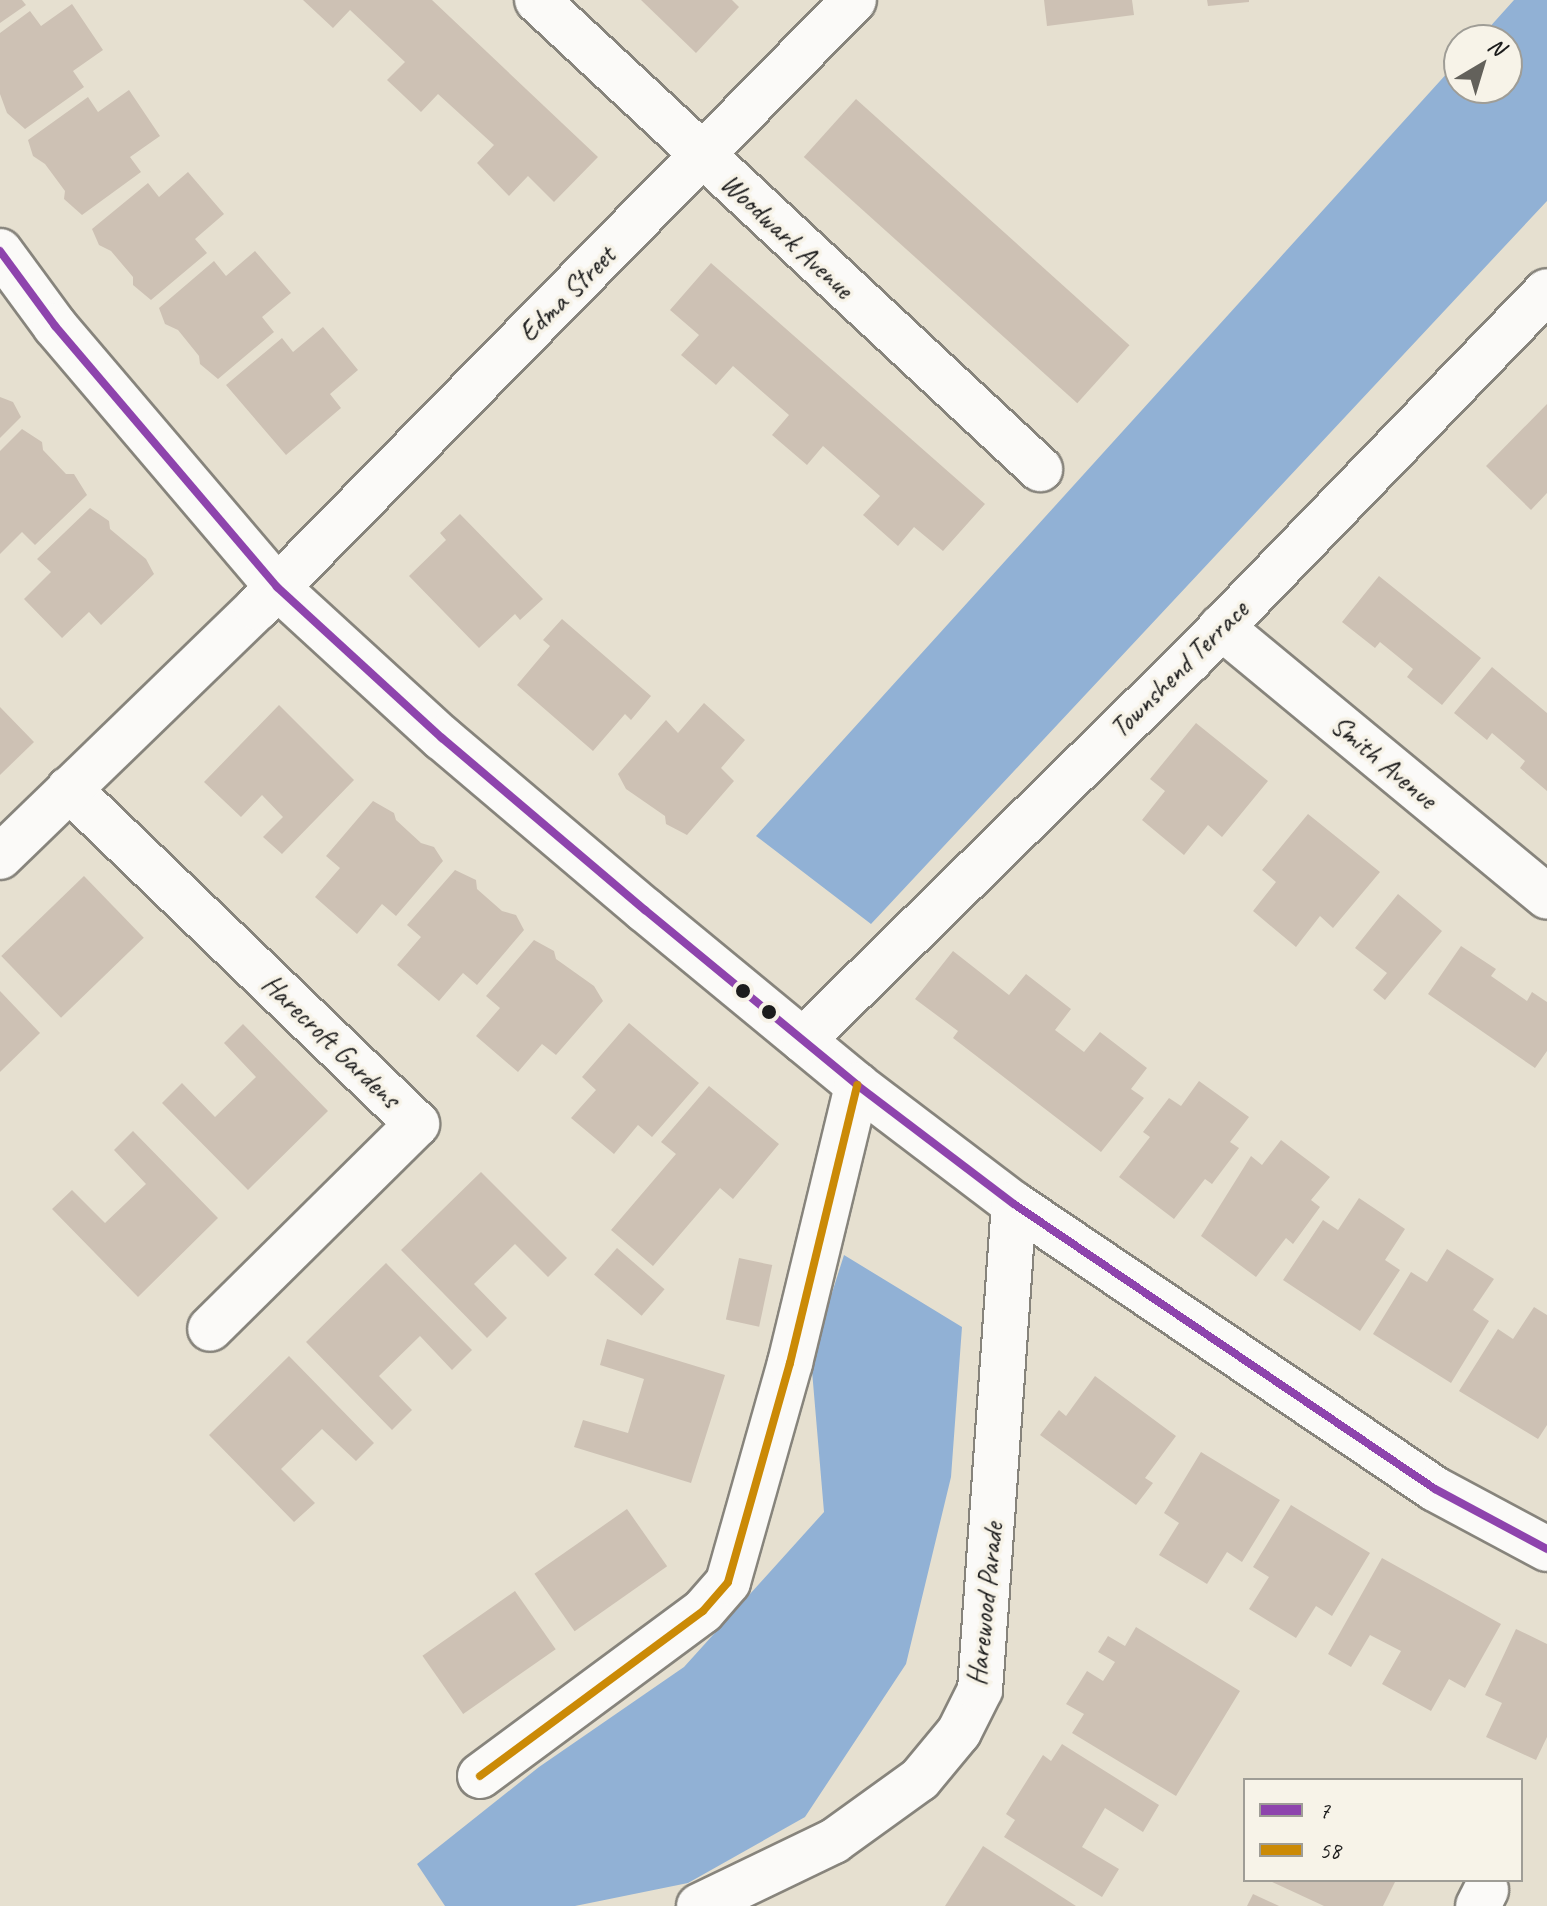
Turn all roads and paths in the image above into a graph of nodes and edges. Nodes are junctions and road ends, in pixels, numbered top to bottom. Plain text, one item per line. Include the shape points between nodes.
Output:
1 (537, 0) edge
2 (854, 0) edge
3 (702, 157) junction
4 (0, 251) edge
5 (1547, 291) edge
6 (1040, 469) dead end
7 (277, 587) junction
8 (1221, 627) junction
9 (69, 789) junction
10 (0, 857) edge
11 (1547, 897) edge
12 (803, 1040) junction
13 (857, 1085) junction
14 (1014, 1204) junction
15 (210, 1329) dead end
16 (1547, 1549) edge
17 (480, 1776) dead end
18 (699, 1906) edge

1 - 3 street, Woodwark Avenue
2 - 3 street, Edma Street
3 - 6 street, Woodwark Avenue
3 - 7 street, Edma Street
4 - 7 street via 65,338
5 - 8 street, Townshend Terrace
7 - 9 street
7 - 12 street via 442,738
8 - 11 street, Smith Avenue
8 - 12 street, Townshend Terrace
9 - 10 street
9 - 15 street, Harecroft Gardens via 417,1124
12 - 13 street
13 - 14 street
13 - 17 street via 790,1363 728,1582 703,1611
14 - 16 street via 1435,1489
14 - 18 street, Harewood Parade via 980,1690 959,1732 920,1779 834,1841

